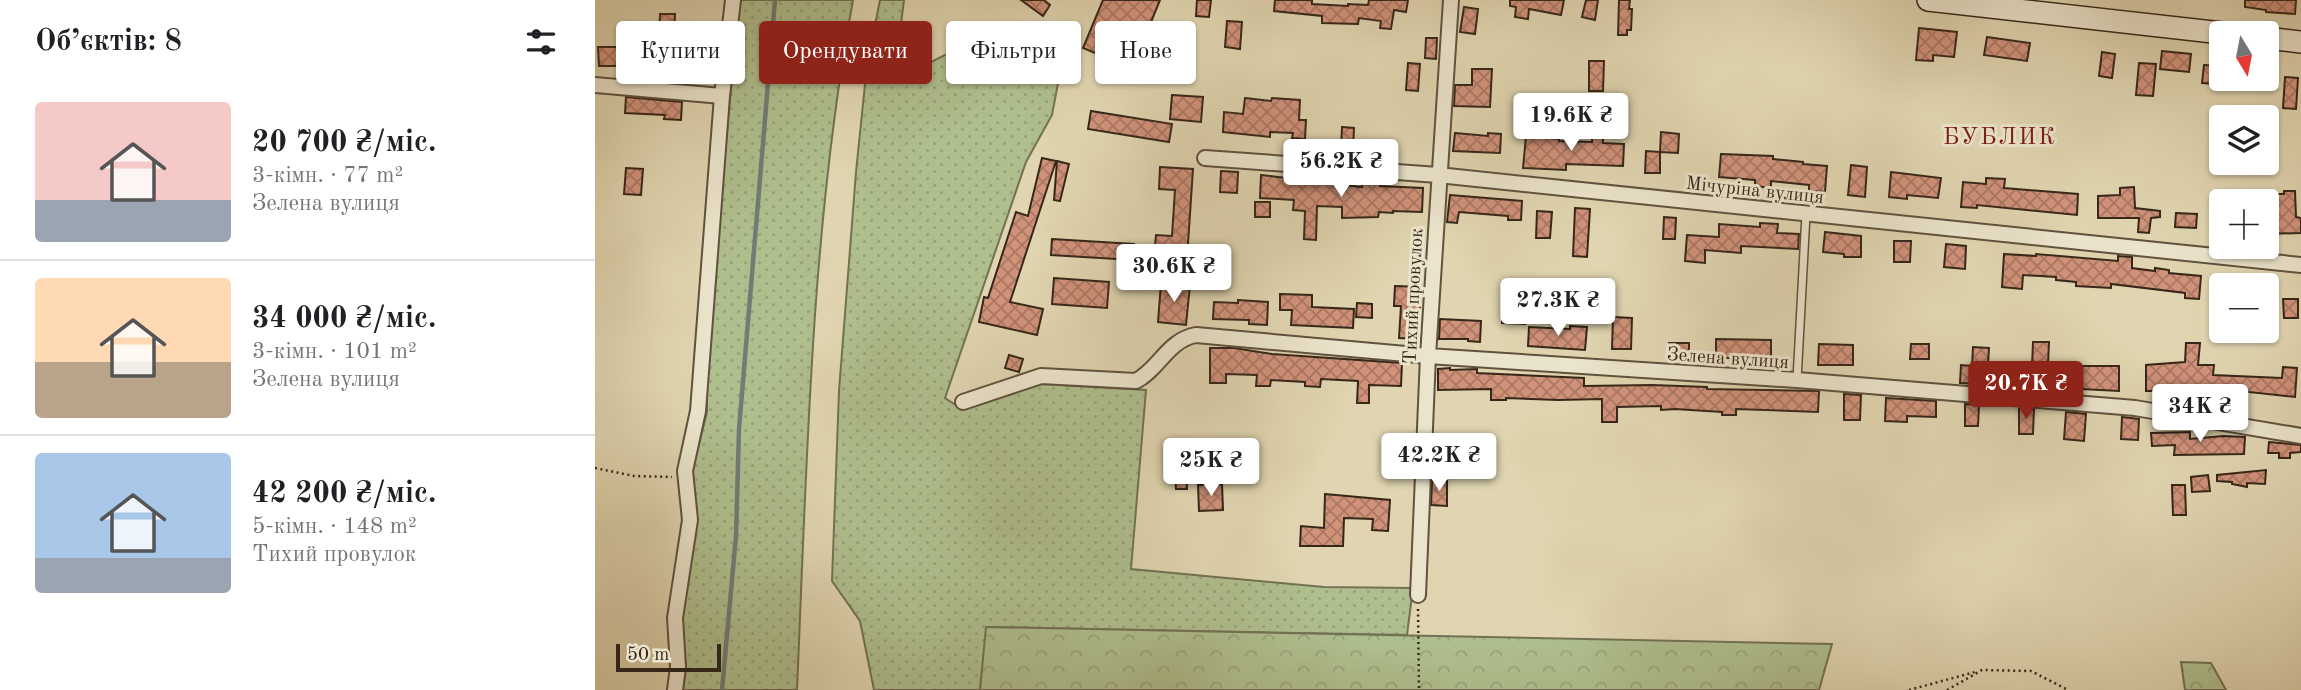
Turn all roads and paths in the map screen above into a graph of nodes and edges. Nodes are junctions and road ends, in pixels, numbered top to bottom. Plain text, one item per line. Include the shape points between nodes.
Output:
1 (733, 0) edge
2 (1451, 0) edge
3 (1929, 0) edge
4 (1989, 3) edge
5 (2209, 31) edge
6 (2279, 39) edge
7 (2301, 42) edge
8 (595, 85) edge
9 (722, 96) junction
10 (1205, 158) dead end
11 (1438, 175) junction
12 (1806, 213) junction
13 (2301, 265) edge
14 (1428, 356) junction
15 (1797, 380) junction
16 (963, 402) dead end
17 (2301, 436) edge
18 (595, 468) edge
19 (685, 471) junction
20 (1418, 595) joint
21 (1982, 670) junction
22 (675, 690) edge
23 (1419, 690) edge
24 (1909, 690) edge
25 (1947, 690) edge
26 (2068, 690) edge

1 - 9 street
2 - 11 street, Тихий провулок
3 - 4 main road
4 - 5 main road
6 - 7 main road
8 - 9 street
9 - 19 street via 698,411
10 - 11 street, Мічуріна вулиця
11 - 12 street, Мічуріна вулиця
11 - 14 street, Тихий провулок
12 - 13 street, Мічуріна вулиця
12 - 15 lane
14 - 15 street, Зелена вулиця
14 - 16 street, Зелена вулиця via 1196,335 1171,347 1150,374 1136,381 1041,376
14 - 20 street, Тихий провулок
15 - 17 street, Зелена вулиця via 2135,408
18 - 19 path via 669,478
19 - 22 street via 689,520 675,618
20 - 23 path
21 - 24 path
21 - 25 path
21 - 26 path via 2031,671

